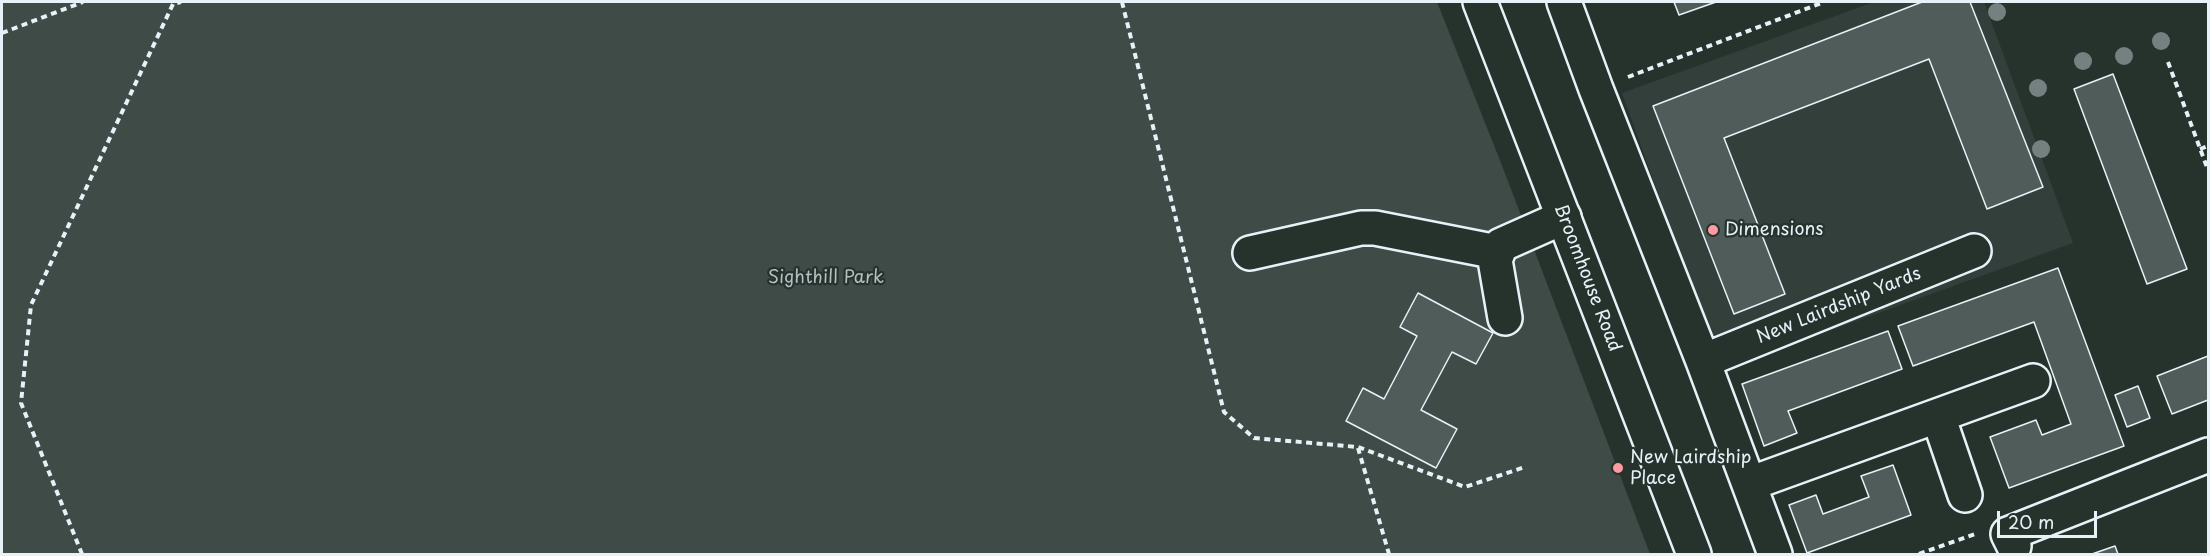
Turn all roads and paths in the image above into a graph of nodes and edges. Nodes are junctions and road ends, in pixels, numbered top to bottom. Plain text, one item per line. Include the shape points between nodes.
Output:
1 (83, 2) edge
2 (181, 2) edge
3 (1122, 2) edge
4 (1480, 2) edge
5 (1564, 2) edge
6 (1824, 2) edge
7 (173, 3) edge
8 (2, 33) edge
9 (2168, 62) dead end
10 (1596, 89) junction
11 (2208, 146) edge
12 (2200, 149) junction
13 (2208, 170) edge
14 (1564, 217) junction
15 (1974, 251) dead end
16 (1497, 252) junction
17 (1250, 253) dead end
18 (1505, 318) dead end
19 (1704, 361) junction
20 (2033, 381) dead end
21 (1938, 416) junction
22 (1358, 447) junction
23 (2208, 455) edge
24 (1525, 467) dead end
25 (1749, 484) junction
26 (1965, 495) dead end
27 (2011, 540) joint
28 (82, 555) edge
29 (1389, 555) edge
30 (1694, 555) edge
31 (1775, 555) edge
32 (1919, 555) edge

1 - 8 path
2 - 7 path
3 - 22 path via 1224,412 1254,438
4 - 14 street, Broomhouse Road
5 - 10 street
6 - 10 path
7 - 28 path via 31,305 21,403
9 - 12 path
10 - 19 street
11 - 12 path
12 - 13 path
14 - 16 street via 1501,245
14 - 30 street, Broomhouse Road
15 - 19 street, New Lairdship Yards
16 - 17 street via 1361,228
16 - 18 street via 1495,261
19 - 25 street
20 - 21 street
21 - 25 street
21 - 26 street
22 - 24 path via 1465,487
22 - 29 path
23 - 27 street
25 - 31 street
27 - 32 path via 1981,532

